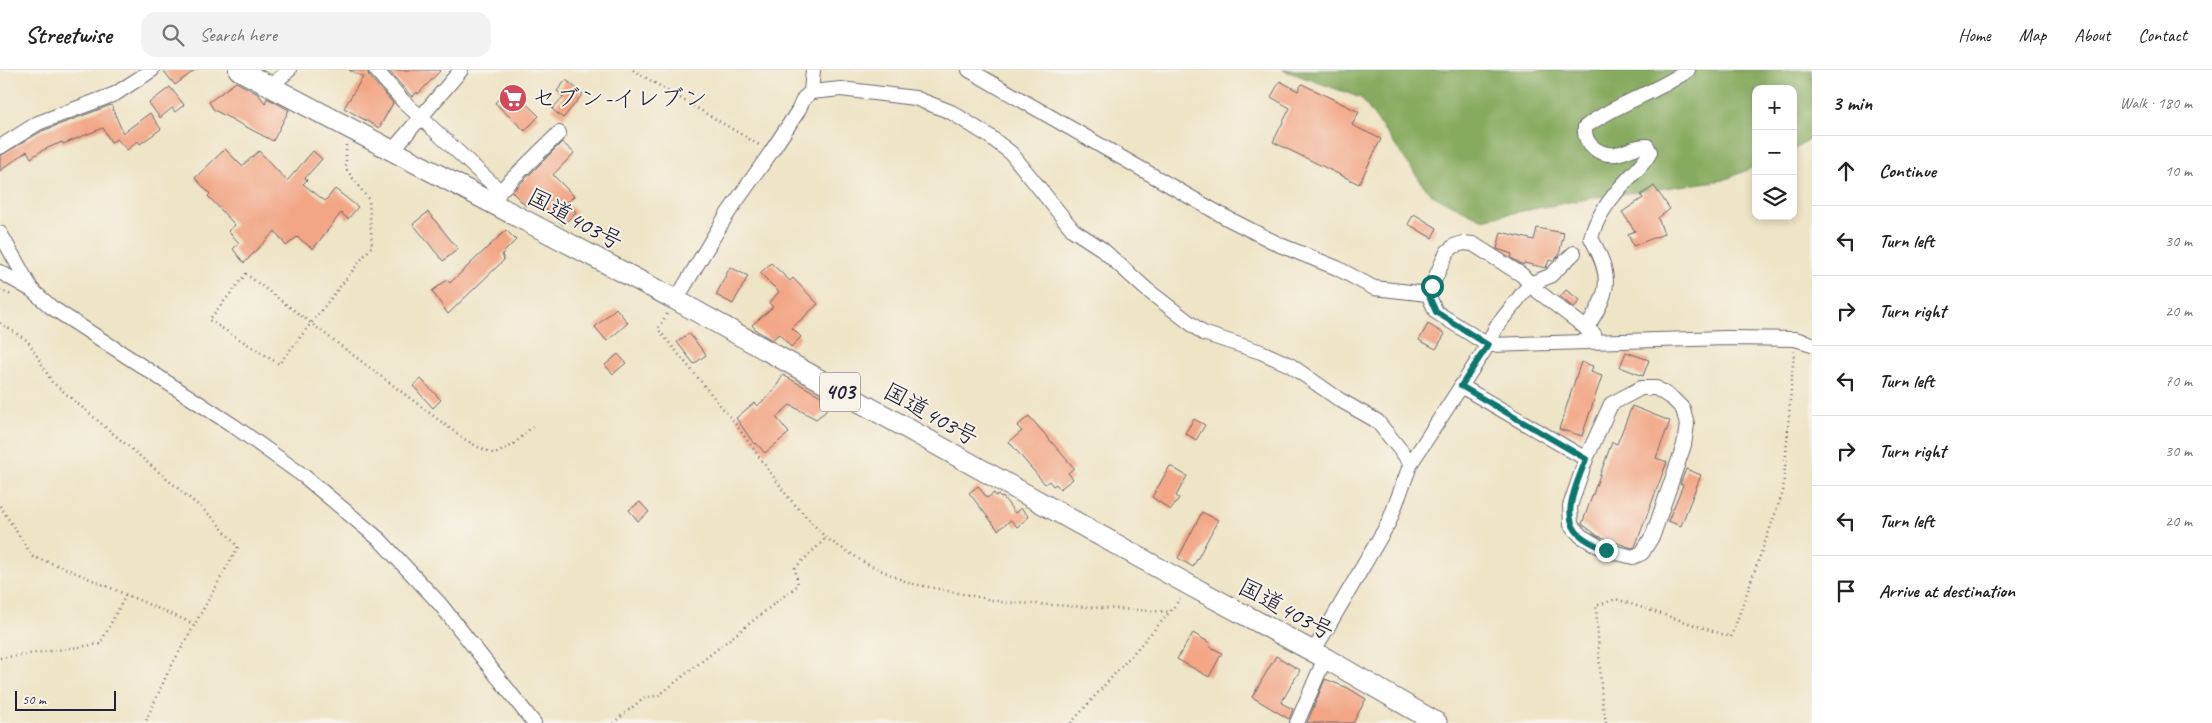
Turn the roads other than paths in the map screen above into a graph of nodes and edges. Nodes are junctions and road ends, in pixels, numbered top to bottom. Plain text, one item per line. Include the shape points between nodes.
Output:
1 (152, 70) edge
2 (239, 70) edge
3 (289, 70) edge
4 (376, 70) edge
5 (461, 70) edge
6 (813, 70) edge
7 (969, 70) edge
8 (1688, 70) edge
9 (271, 86) junction
10 (811, 92) junction
11 (420, 117) junction
12 (559, 133) dead end
13 (0, 147) edge
14 (392, 151) junction
15 (497, 198) junction
16 (0, 233) edge
17 (1574, 254) dead end
18 (0, 272) edge
19 (1530, 284) junction
20 (32, 290) junction
21 (1428, 294) junction
22 (676, 300) junction
23 (1586, 329) junction
24 (1606, 340) junction
25 (1812, 344) edge
26 (1488, 345) junction
27 (1461, 386) junction
28 (1586, 459) junction
29 (1411, 463) junction
30 (1319, 655) junction
31 (534, 723) edge
32 (1297, 723) edge
33 (1437, 723) edge

1 - 13 street via 115,94 38,123
2 - 9 highway, 国道403号 / 403
3 - 9 street
4 - 11 street
5 - 11 street
6 - 10 street
7 - 21 street via 1225,217 1280,245 1337,268 1374,288
8 - 23 street via 1667,85 1636,97 1585,127 1588,144 1601,152 1616,154 1636,146 1648,146 1650,152 1646,161 1615,192 1594,226 1591,238 1607,283 1604,296
9 - 14 highway, 国道403号 / 403
10 - 22 street via 726,216
10 - 29 street via 840,89 915,98 951,112 1011,153 1073,230 1102,249 1146,289 1203,333 1290,365 1377,421
11 - 14 street
11 - 15 street
12 - 15 street
14 - 15 highway, 国道403号 / 403
15 - 22 highway, 国道403号 / 403
16 - 20 street
17 - 19 street via 1550,276
18 - 20 street
19 - 21 street via 1522,274 1497,258 1473,244 1463,243 1448,252
19 - 23 street
19 - 26 street via 1496,327
20 - 31 street via 51,307 234,426 305,477 380,540 440,604
21 - 26 street via 1436,312
22 - 30 highway, 国道403号 / 403
23 - 24 street
24 - 25 street via 1795,339
24 - 26 street
26 - 27 street
27 - 28 street
27 - 29 street
28 - 28 street via 1570,506 1571,525 1581,536 1606,550 1633,557 1642,553 1652,535 1684,445 1687,424 1683,409 1656,388 1641,388 1624,395 1611,404
29 - 30 street via 1389,522
30 - 32 street
30 - 33 highway, 国道403号 / 403

